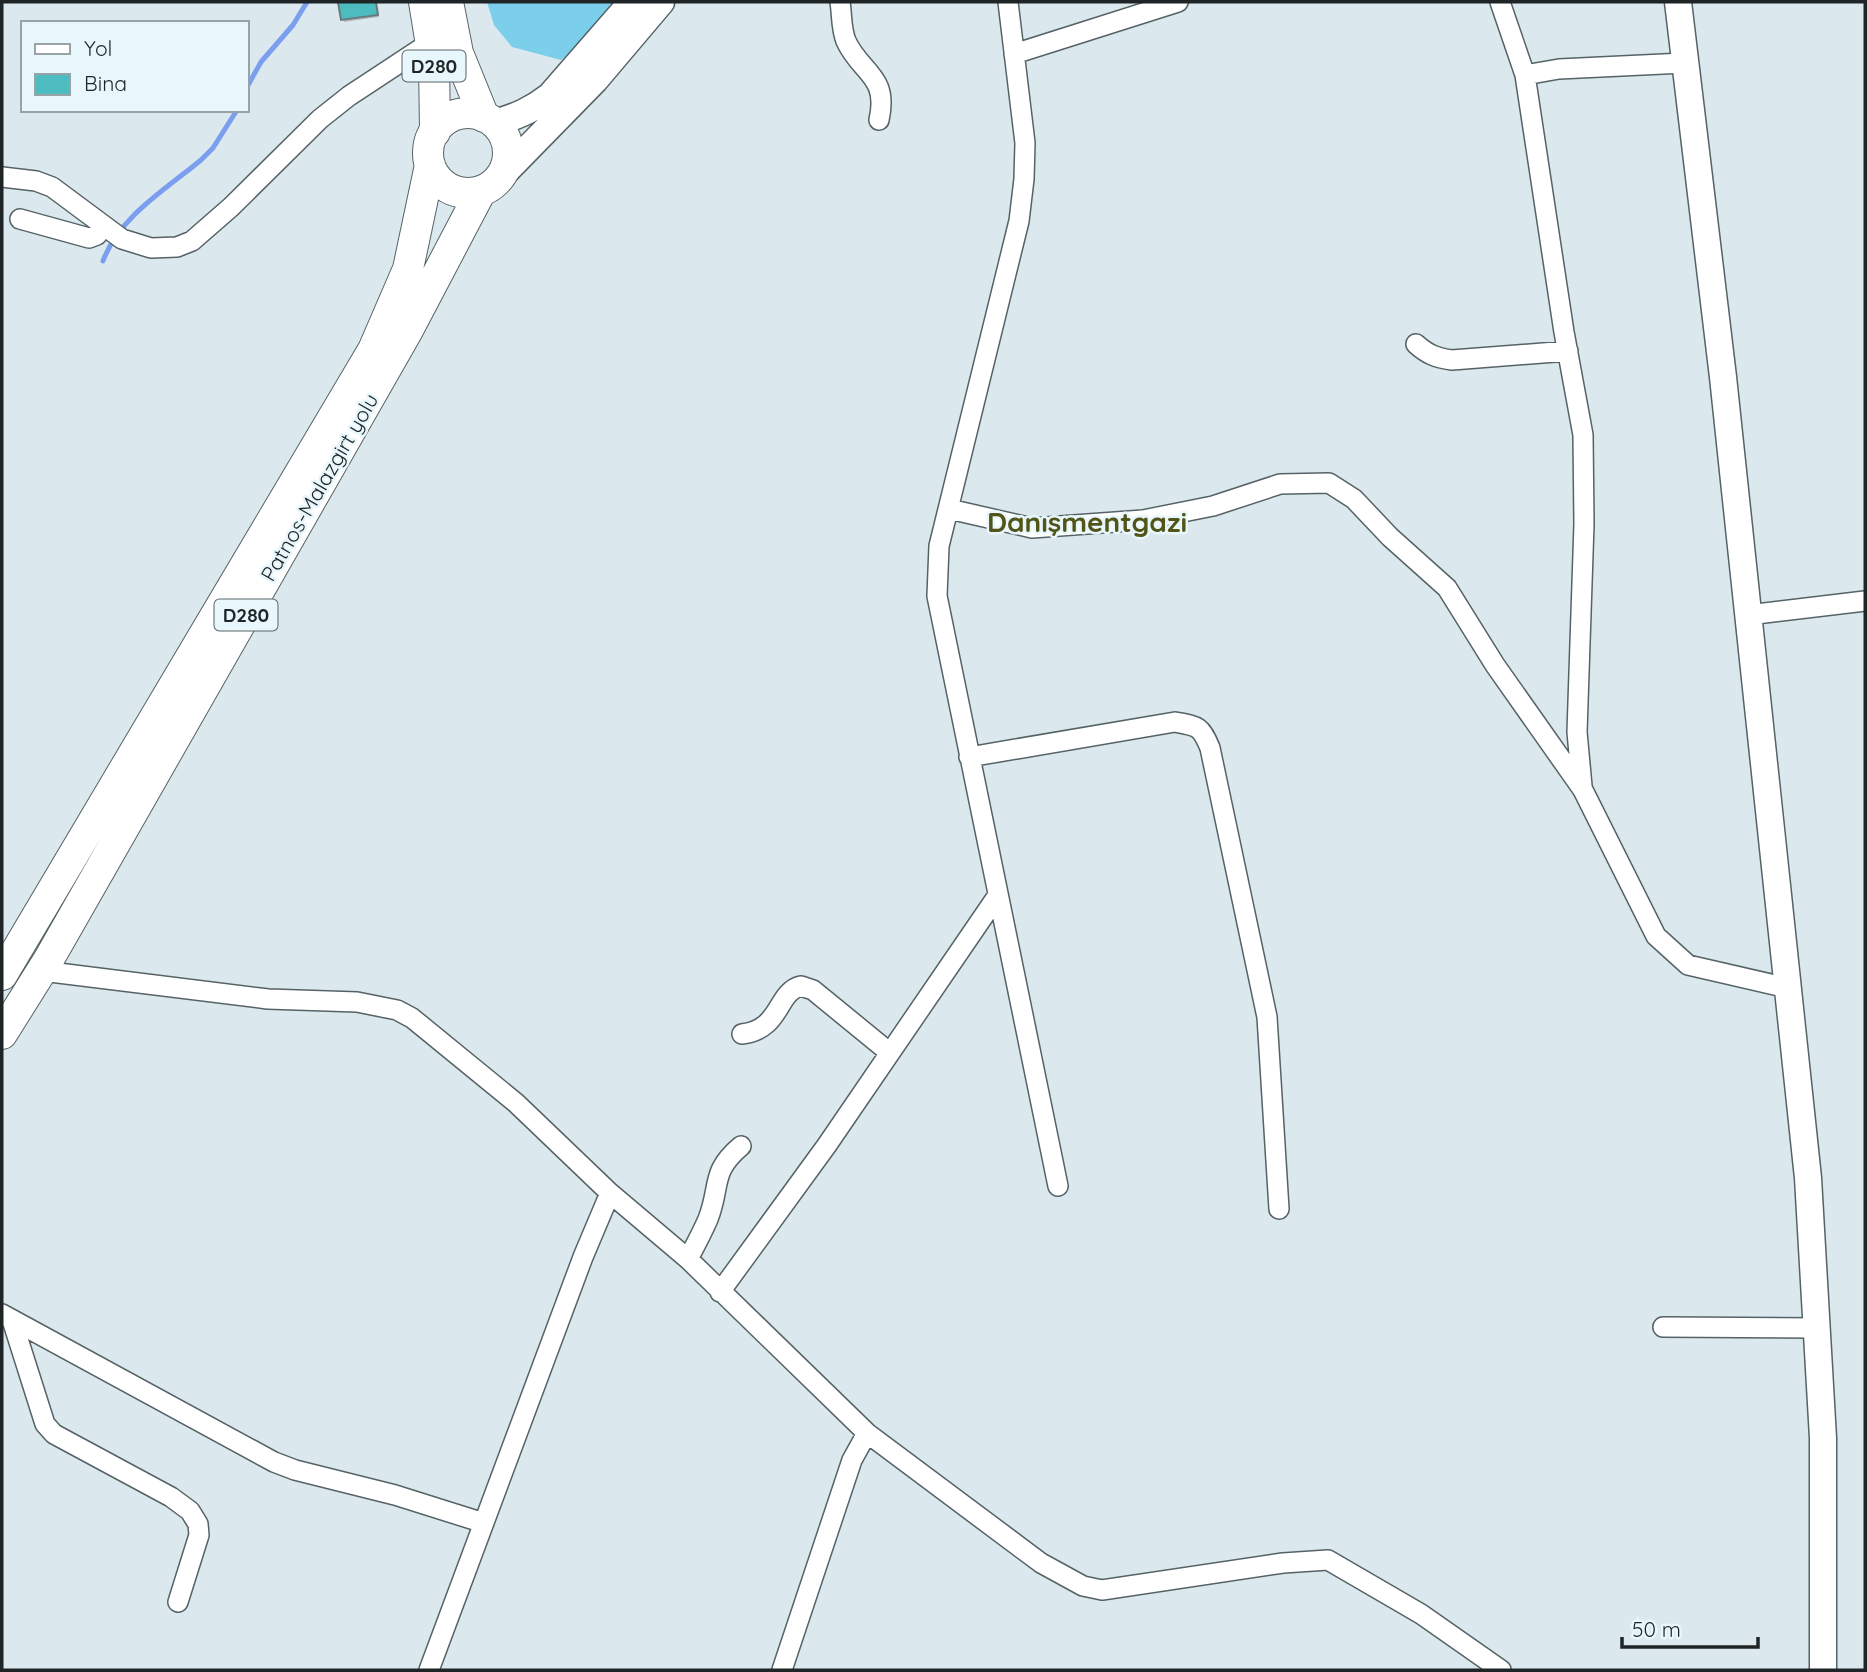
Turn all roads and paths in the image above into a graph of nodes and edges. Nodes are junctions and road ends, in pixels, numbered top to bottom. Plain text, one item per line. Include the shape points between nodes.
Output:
1 (424, 2) edge
2 (448, 2) edge
3 (632, 2) edge
4 (661, 2) edge
5 (841, 2) edge
6 (1008, 2) edge
7 (1178, 2) edge
8 (1500, 2) edge
9 (1678, 2) edge
10 (431, 42) junction
11 (1014, 54) junction
12 (1684, 63) junction
13 (1525, 75) junction
14 (489, 120) junction
15 (879, 120) dead end
16 (435, 132) junction
17 (430, 165) junction
18 (2, 177) edge
19 (492, 183) junction
20 (20, 219) dead end
21 (112, 232) junction
22 (1416, 344) dead end
23 (1568, 351) junction
24 (948, 509) junction
25 (1865, 601) edge
26 (1748, 615) junction
27 (969, 757) junction
28 (1583, 790) junction
29 (998, 895) junction
30 (42, 971) junction
31 (3, 972) edge
32 (1788, 988) junction
33 (2, 1034) edge
34 (741, 1034) dead end
35 (890, 1053) junction
36 (741, 1146) dead end
37 (1058, 1186) dead end
38 (610, 1193) junction
39 (1279, 1209) dead end
40 (688, 1259) junction
41 (720, 1292) junction
42 (7, 1317) edge
43 (1663, 1327) dead end
44 (1816, 1328) junction
45 (867, 1433) junction
46 (484, 1523) junction
47 (178, 1602) dead end
48 (429, 1670) edge
49 (782, 1670) edge
50 (1500, 1670) edge
51 (1823, 1670) edge

1 - 10 main road, D280
2 - 14 main road, D280 via 458,53
3 - 14 street via 550,96 516,117
4 - 19 street via 595,80
5 - 15 street via 844,36 880,90
6 - 11 street
7 - 11 street
8 - 13 street
9 - 12 street
10 - 16 main road, D280
10 - 21 street via 320,119 191,241 167,249 151,248
11 - 24 street via 1025,142 1019,221
12 - 13 street
12 - 26 street
13 - 23 street
14 - 16 main road via 462,114 442,123
14 - 19 main road, D280 via 506,141 507,164
16 - 17 main road, D280
17 - 19 main road via 444,186 456,191 469,194
17 - 31 main road, D280 via 408,269 373,350
18 - 21 street via 52,187
19 - 30 main road, Patnos-Malazgirt yolu / D280
20 - 21 street via 89,238
22 - 23 street via 1436,358 1452,360
23 - 28 street via 1583,435 1577,732
24 - 27 street via 939,546 937,596
24 - 28 street via 1032,528 1143,520 1213,506 1280,484 1329,483 1354,499 1447,588
25 - 26 street
26 - 32 street
27 - 29 street
27 - 39 street via 1175,722 1203,731 1267,1017
28 - 32 street via 1656,936 1688,965
29 - 35 street
29 - 37 street
30 - 33 main road, Patnos-Malazgirt yolu / D280
30 - 38 street via 268,999 357,1002 397,1010 516,1103
32 - 44 street via 1808,1178
34 - 35 street via 763,1028 791,991 801,986 813,990
35 - 41 street
36 - 40 street via 721,1168 708,1218
38 - 40 street
38 - 46 street
40 - 41 street
41 - 45 street
42 - 46 street via 274,1462
42 - 47 street via 45,1424 54,1434 171,1497 190,1511 198,1524 199,1535
43 - 44 street
44 - 51 street via 1823,1438
45 - 49 street via 852,1460
45 - 50 street via 1041,1563 1083,1586 1102,1590 1328,1560 1420,1614
46 - 48 street

